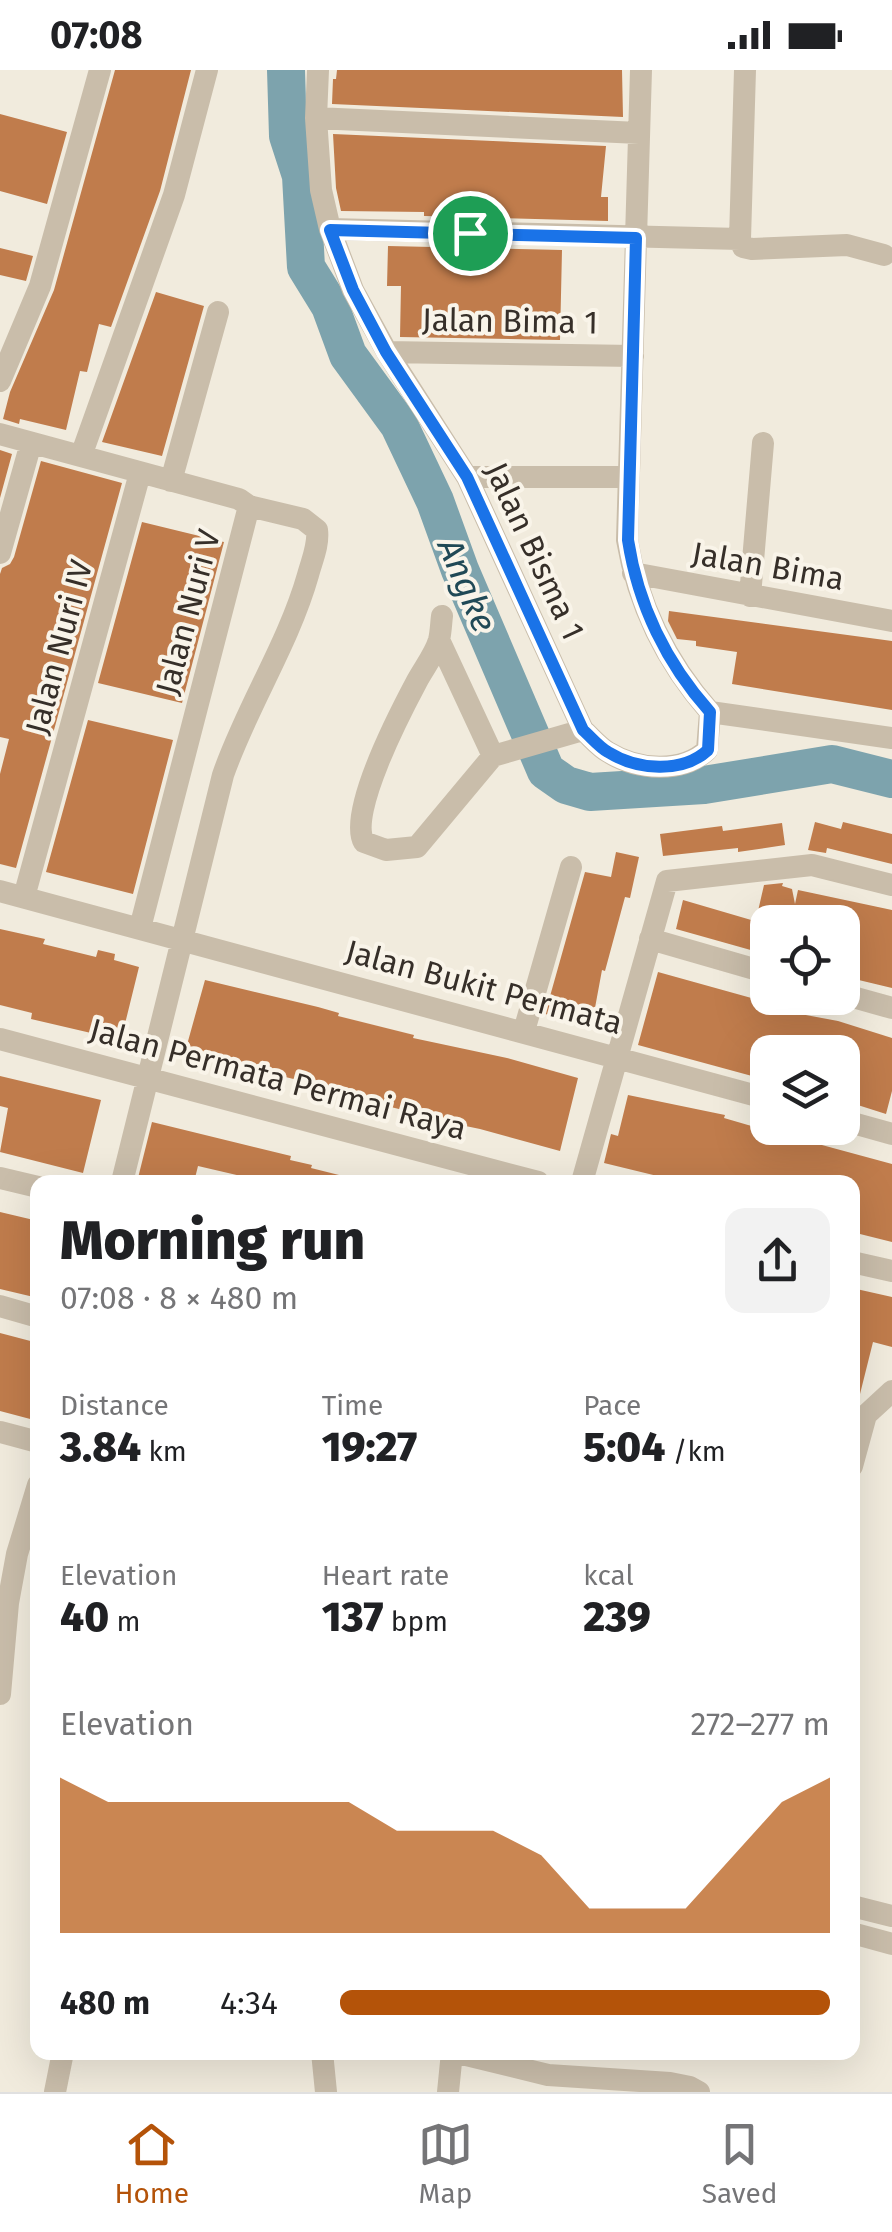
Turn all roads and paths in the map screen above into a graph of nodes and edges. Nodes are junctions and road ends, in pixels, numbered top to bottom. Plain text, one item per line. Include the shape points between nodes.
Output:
1 (100, 70) edge
2 (207, 70) edge
3 (318, 70) edge
4 (641, 70) edge
5 (746, 70) edge
6 (316, 118) junction
7 (640, 133) junction
8 (330, 230) junction
9 (636, 238) junction
10 (740, 240) junction
11 (884, 255) dead end
12 (218, 312) dead end
13 (386, 352) junction
14 (633, 356) junction
15 (0, 381) edge
16 (0, 434) edge
17 (30, 443) junction
18 (763, 444) dead end
19 (81, 456) junction
20 (140, 473) junction
21 (467, 477) junction
22 (629, 478) junction
23 (171, 481) junction
24 (249, 506) junction
25 (0, 552) edge
26 (633, 574) junction
27 (750, 596) junction
28 (442, 616) dead end
29 (892, 621) edge
30 (439, 640) junction
31 (710, 712) junction
32 (573, 734) junction
33 (892, 738) edge
34 (503, 753) junction
35 (571, 866) dead end
36 (892, 884) edge
37 (0, 890) edge
38 (24, 897) junction
39 (140, 928) junction
40 (183, 939) junction
41 (650, 939) junction
42 (750, 968) edge
43 (860, 999) edge
44 (892, 1008) edge
45 (524, 1031) junction
46 (0, 1039) edge
47 (617, 1058) junction
48 (148, 1078) junction
49 (750, 1095) edge
50 (860, 1125) edge
51 (892, 1134) edge
52 (124, 1175) edge
53 (512, 1175) edge
54 (584, 1175) edge
55 (0, 1178) edge
56 (30, 1185) edge
57 (860, 1264) edge
58 (892, 1272) edge
59 (0, 1306) edge
60 (30, 1315) edge
61 (892, 1391) edge
62 (860, 1412) edge
63 (0, 1432) edge
64 (30, 1440) edge
65 (30, 1512) edge
66 (18, 1553) edge
67 (0, 1694) edge
68 (860, 1908) edge
69 (892, 1916) edge
70 (860, 1935) edge
71 (892, 1944) edge
72 (61, 2060) edge
73 (323, 2060) edge
74 (452, 2060) edge
75 (488, 2060) edge
76 (55, 2092) edge
77 (326, 2092) edge
78 (448, 2092) edge
79 (699, 2092) edge

1 - 15 street via 40,286
2 - 19 street via 174,195
3 - 6 street, Jalan Bisma 1
4 - 7 street
5 - 10 street
6 - 7 street
6 - 8 street, Jalan Bisma 1
7 - 9 street
8 - 9 street
8 - 13 street, Jalan Bisma 1
9 - 10 street
9 - 14 street
10 - 11 street via 752,249 848,245
12 - 23 street
13 - 14 street, Jalan Bima 1
13 - 21 street, Jalan Bisma 1
14 - 22 street
16 - 17 street, Jalan Nuri V
17 - 19 street, Jalan Nuri V
17 - 25 street
18 - 27 street
19 - 20 street, Jalan Nuri V
20 - 23 street, Jalan Nuri V
20 - 38 street, Jalan Nuri IV
21 - 22 street
21 - 32 street, Jalan Bisma 1
22 - 26 street
23 - 24 street, Jalan Nuri V
24 - 39 street, Jalan Nuri V
24 - 40 street via 303,520 318,536 296,617 236,736
26 - 27 street, Jalan Bima
26 - 31 street via 683,682
27 - 29 street, Jalan Bima
28 - 30 street
30 - 34 street
30 - 34 street via 368,789 360,836 386,850 417,847
31 - 32 street via 708,750 683,764 657,768 630,761
31 - 33 street
32 - 34 street
35 - 45 street
36 - 41 street via 812,865 674,878 664,886
37 - 38 street, Jalan Bukit Permata
38 - 39 street, Jalan Bukit Permata
39 - 40 street, Jalan Bukit Permata
40 - 45 street, Jalan Bukit Permata
40 - 48 street
41 - 42 street
41 - 47 street
43 - 44 street
45 - 47 street, Jalan Bukit Permata
46 - 48 street, Jalan Permata Permai Raya
47 - 49 street, Jalan Bukit Permata
47 - 54 street
48 - 52 street
48 - 53 street, Jalan Permata Permai Raya
50 - 51 street
55 - 56 street
57 - 58 street
59 - 60 street
61 - 62 street
63 - 64 street
65 - 66 street
66 - 67 street
68 - 69 street
70 - 71 street
72 - 76 street
73 - 77 street
74 - 78 street
75 - 79 street

